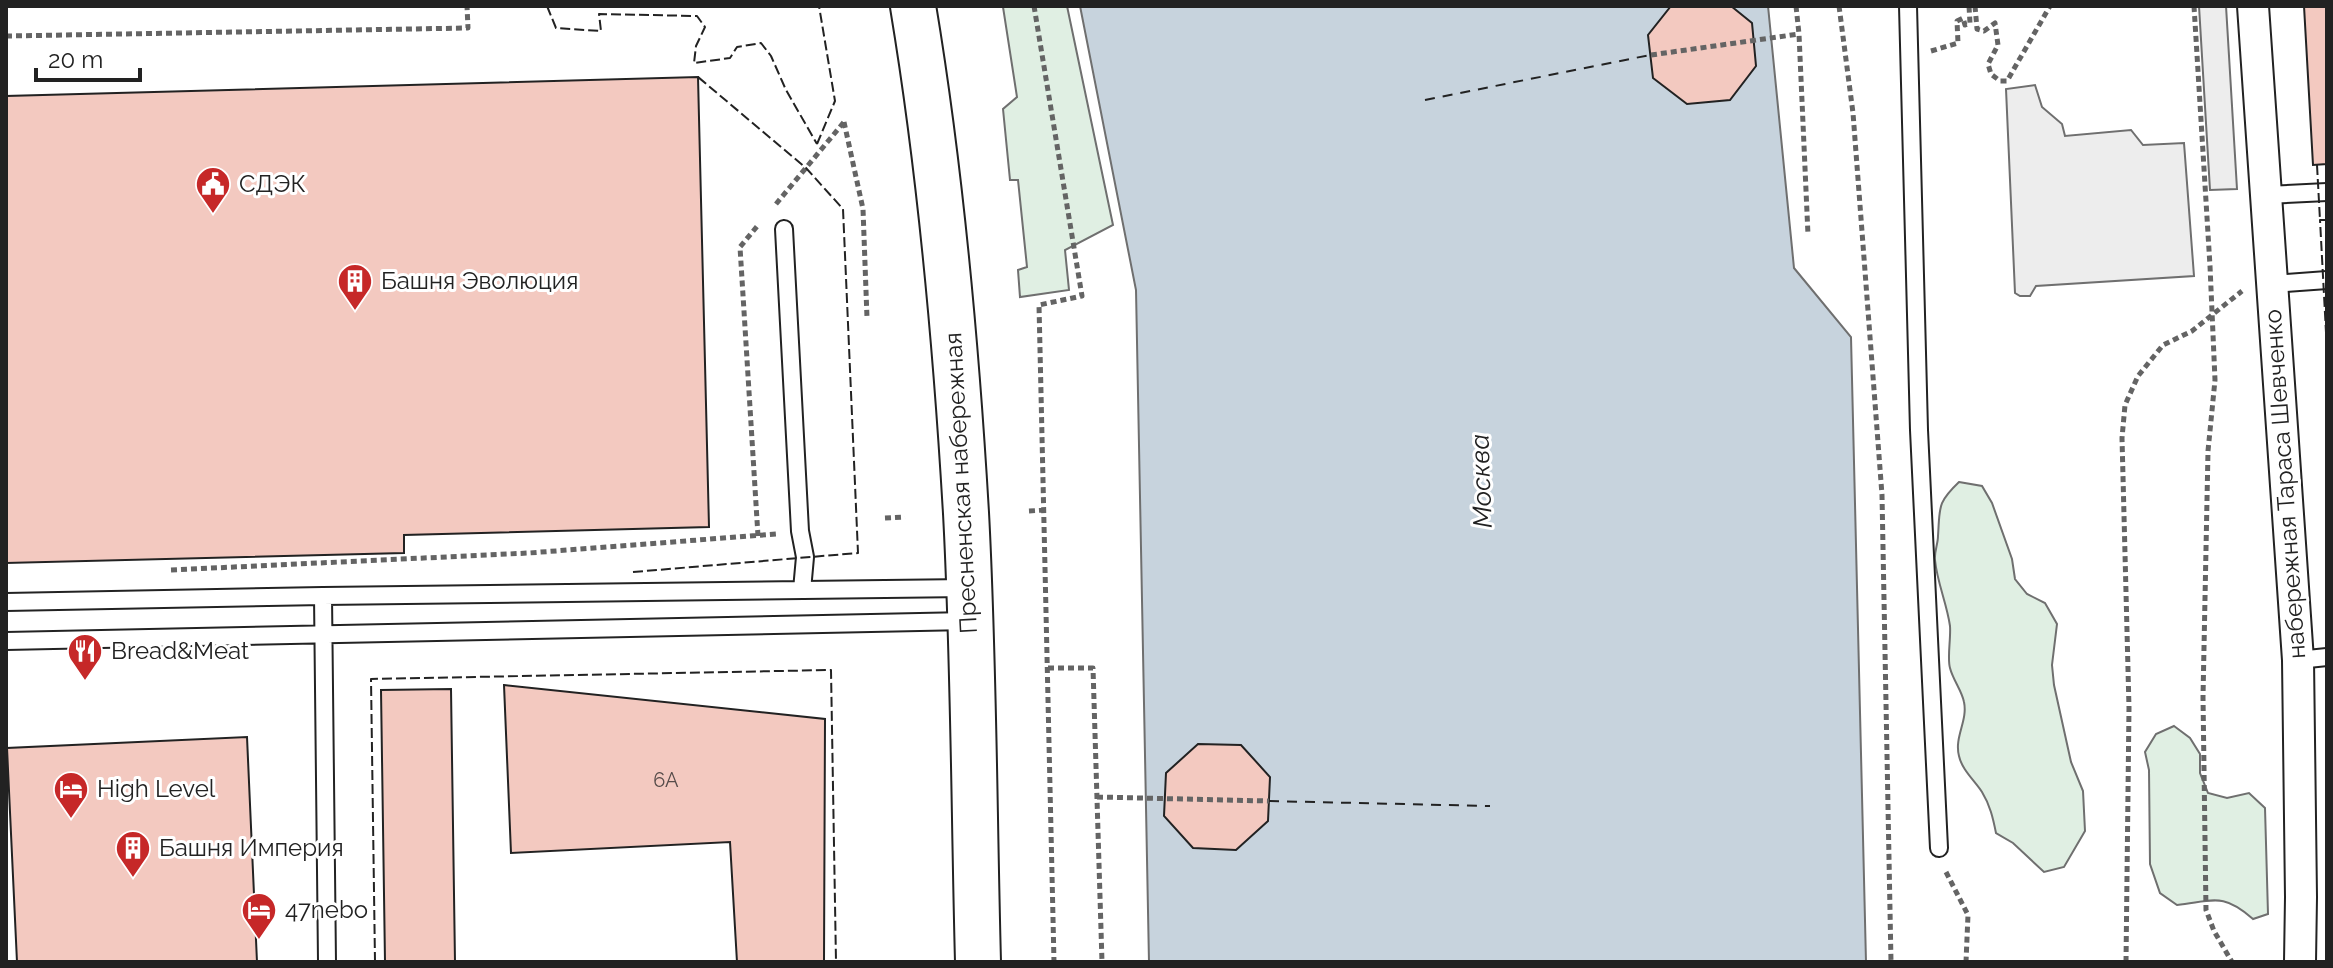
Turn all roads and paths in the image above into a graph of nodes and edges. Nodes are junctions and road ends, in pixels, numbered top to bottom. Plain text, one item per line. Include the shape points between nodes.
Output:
1 (467, 6) edge
2 (913, 6) edge
3 (1034, 6) edge
4 (1796, 6) edge
5 (1839, 6) edge
6 (1908, 6) edge
7 (1969, 6) edge
8 (1975, 6) edge
9 (2050, 6) edge
10 (2194, 6) edge
11 (2253, 6) edge
12 (1799, 34) junction
13 (6, 36) edge
14 (1943, 48) dead end
15 (1651, 55) dead end
16 (844, 122) dead end
17 (2327, 192) edge
18 (2266, 195) junction
19 (784, 229) dead end
20 (1808, 235) dead end
21 (2327, 280) edge
22 (2259, 286) junction
23 (2212, 313) junction
24 (867, 318) dead end
25 (1045, 510) junction
26 (1029, 511) dead end
27 (905, 517) dead end
28 (885, 518) dead end
29 (800, 531) junction
30 (164, 571) dead end
31 (802, 590) junction
32 (323, 596) junction
33 (6, 602) edge
34 (969, 604) junction
35 (324, 634) junction
36 (6, 641) edge
37 (2312, 658) edge
38 (1048, 668) junction
39 (1097, 797) junction
40 (1269, 801) dead end
41 (1939, 848) joint
42 (327, 962) edge
43 (978, 962) edge
44 (1054, 962) edge
45 (1102, 962) edge
46 (1891, 962) edge
47 (1966, 962) edge
48 (2126, 962) edge
49 (2232, 962) edge
50 (2300, 962) edge

1 - 13 path via 468,28
2 - 34 main road, Пресненская набережная via 942,205
3 - 25 path via 1082,296 1039,305
4 - 12 path
5 - 46 path via 1853,113 1882,495
6 - 41 lane via 1919,430
7 - 14 path via 1970,23 1957,21 1958,43
8 - 9 path via 1977,29 1984,31 1995,23 1998,45 1988,64 1991,74 2007,81
10 - 23 path
11 - 18 street, набережная Тараса Шевченко
12 - 15 path
12 - 20 path
16 - 24 path via 863,209
17 - 18 lane
18 - 22 street, набережная Тараса Шевченко
19 - 29 lane
21 - 22 lane
22 - 23 path
22 - 37 street, набережная Тараса Шевченко
23 - 48 path via 2192,331 2163,345 2138,376 2125,405
23 - 49 path via 2215,380 2208,451 2203,697 2206,910
25 - 26 path
25 - 38 path
27 - 28 path
29 - 30 path via 529,553
29 - 31 lane via 805,557
31 - 32 lane
31 - 34 lane
32 - 33 lane
32 - 35 lane
34 - 35 lane
34 - 43 main road, Пресненская набережная
35 - 36 lane
35 - 42 lane
37 - 50 street, набережная Тараса Шевченко
38 - 39 path via 1093,668
38 - 44 path
39 - 40 path
39 - 45 path
41 - 47 path via 1968,915

